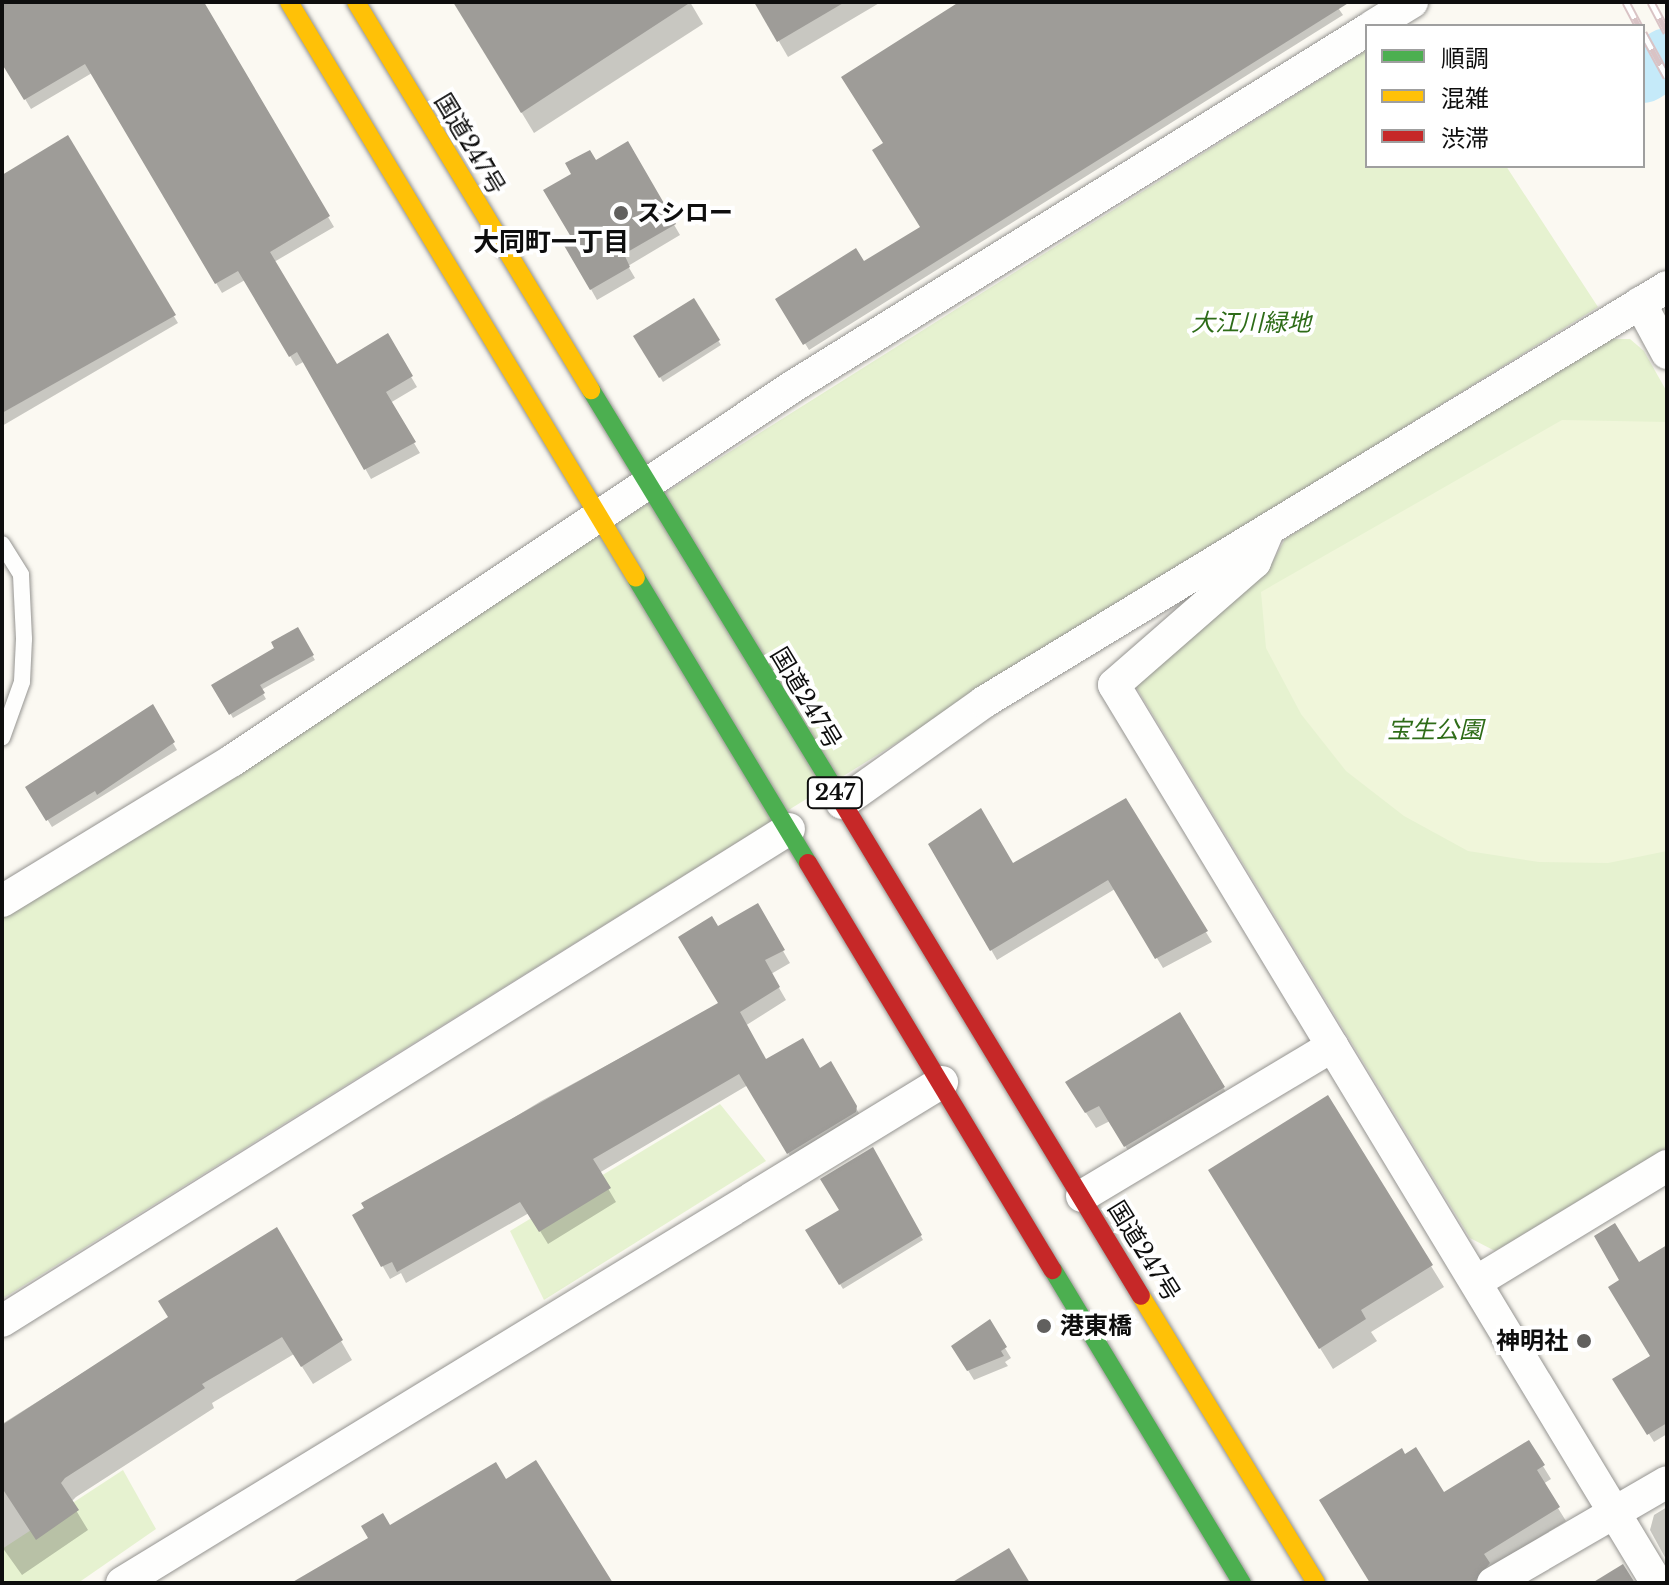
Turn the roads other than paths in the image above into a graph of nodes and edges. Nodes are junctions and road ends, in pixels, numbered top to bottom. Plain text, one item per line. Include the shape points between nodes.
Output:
1 (289, 2) edge
2 (356, 2) edge
3 (1412, 2) edge
4 (1376, 24) edge
5 (1365, 31) edge
6 (1654, 295) edge
7 (1667, 353) edge
8 (649, 485) junction
9 (601, 518) junction
10 (1268, 531) junction
11 (2, 544) edge
12 (2, 738) edge
13 (842, 803) junction
14 (789, 829) junction
15 (2, 901) edge
16 (1333, 1046) junction
17 (942, 1082) junction
18 (1667, 1166) edge
19 (1082, 1196) junction
20 (1476, 1282) junction
21 (2, 1321) edge
22 (1667, 1482) edge
23 (1615, 1513) junction
24 (122, 1583) edge
25 (1242, 1583) edge
26 (1316, 1583) edge
27 (1493, 1583) edge
28 (1657, 1583) edge

1 - 9 highway, 247
2 - 8 highway, 国道247号 / 247
3 - 4 street
5 - 8 street via 792,387
6 - 7 street
6 - 10 street
8 - 9 street
8 - 13 highway, 国道247号 / 247
9 - 14 highway, 247
9 - 15 street via 233,760
10 - 13 street via 984,702
10 - 16 street via 1255,562 1114,685
11 - 12 lane via 21,575 24,639 22,682
13 - 19 highway, 国道247号 / 247
14 - 17 highway, 247
14 - 21 street
16 - 19 street
16 - 20 street
17 - 24 street
17 - 25 highway, 247
18 - 20 street
19 - 26 highway, 国道247号 / 247
20 - 23 street
22 - 23 street
23 - 27 street
23 - 28 street

